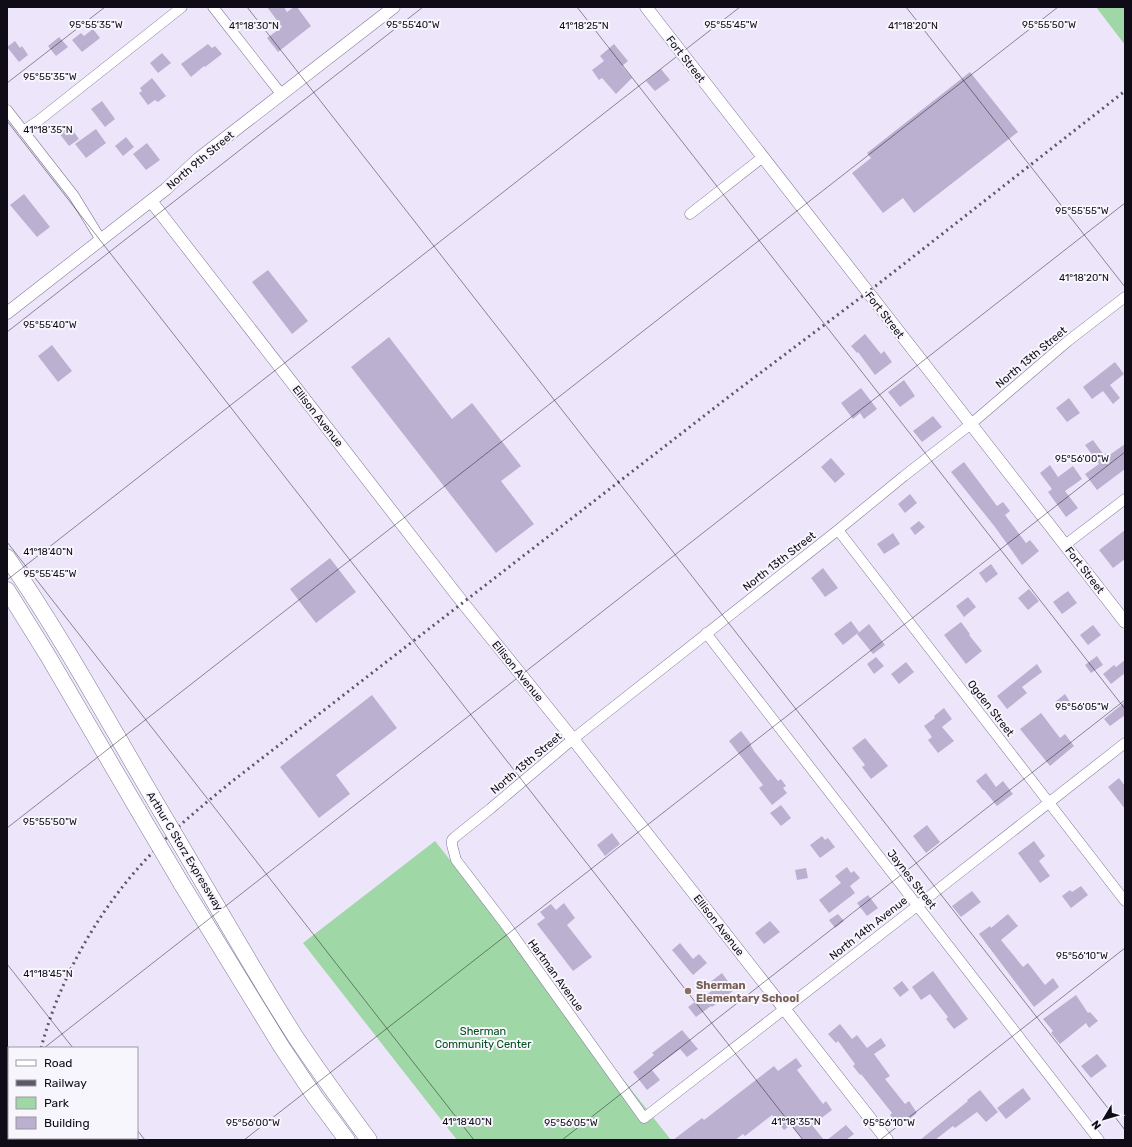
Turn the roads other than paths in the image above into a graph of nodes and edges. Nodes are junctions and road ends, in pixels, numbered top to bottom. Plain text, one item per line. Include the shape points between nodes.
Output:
1 (182, 7) edge
2 (213, 7) edge
3 (394, 7) edge
4 (646, 7) edge
5 (282, 95) junction
6 (7, 110) edge
7 (24, 131) junction
8 (763, 157) junction
9 (151, 201) junction
10 (690, 214) dead end
11 (101, 240) junction
12 (1125, 297) edge
13 (7, 313) edge
14 (970, 424) junction
15 (1125, 499) edge
16 (838, 530) junction
17 (1066, 545) junction
18 (7, 557) edge
19 (7, 590) edge
20 (1125, 622) edge
21 (706, 633) junction
22 (573, 739) junction
23 (1125, 743) edge
24 (1048, 802) junction
25 (452, 845) joint
26 (1125, 901) edge
27 (917, 906) junction
28 (784, 1008) junction
29 (644, 1118) joint
30 (347, 1140) edge
31 (369, 1140) edge
32 (887, 1140) edge
33 (1099, 1140) edge

1 - 7 street
2 - 5 street
3 - 5 street, North 9th Street
4 - 8 street, Fort Street
5 - 9 street, North 9th Street via 198,159
6 - 7 street
7 - 11 street via 74,196
8 - 10 street
8 - 14 street, Fort Street
9 - 11 street, North 9th Street
9 - 22 street, Ellison Avenue via 463,603
11 - 13 street, North 9th Street
12 - 14 street, North 13th Street via 1068,340
14 - 16 street, North 13th Street
14 - 17 street, Fort Street
15 - 17 street
16 - 21 street, North 13th Street
16 - 24 street, Ogden Street
17 - 20 street, Fort Street
18 - 31 highway, Arthur C Storz Expressway, bridge via 64,647 295,1035
19 - 30 highway, Arthur C Storz Expressway, bridge via 281,1046
21 - 22 street, North 13th Street
21 - 27 street, Jaynes Street
22 - 25 street, North 13th Street via 454,836
22 - 28 street, Ellison Avenue
23 - 24 street, North 14th Avenue
24 - 26 street, Ogden Street
24 - 27 street, North 14th Avenue
25 - 29 street, Hartman Avenue via 456,860
27 - 28 street, North 14th Avenue
27 - 33 street, Jaynes Street
28 - 29 street, North 14th Avenue
28 - 32 street, Ellison Avenue

